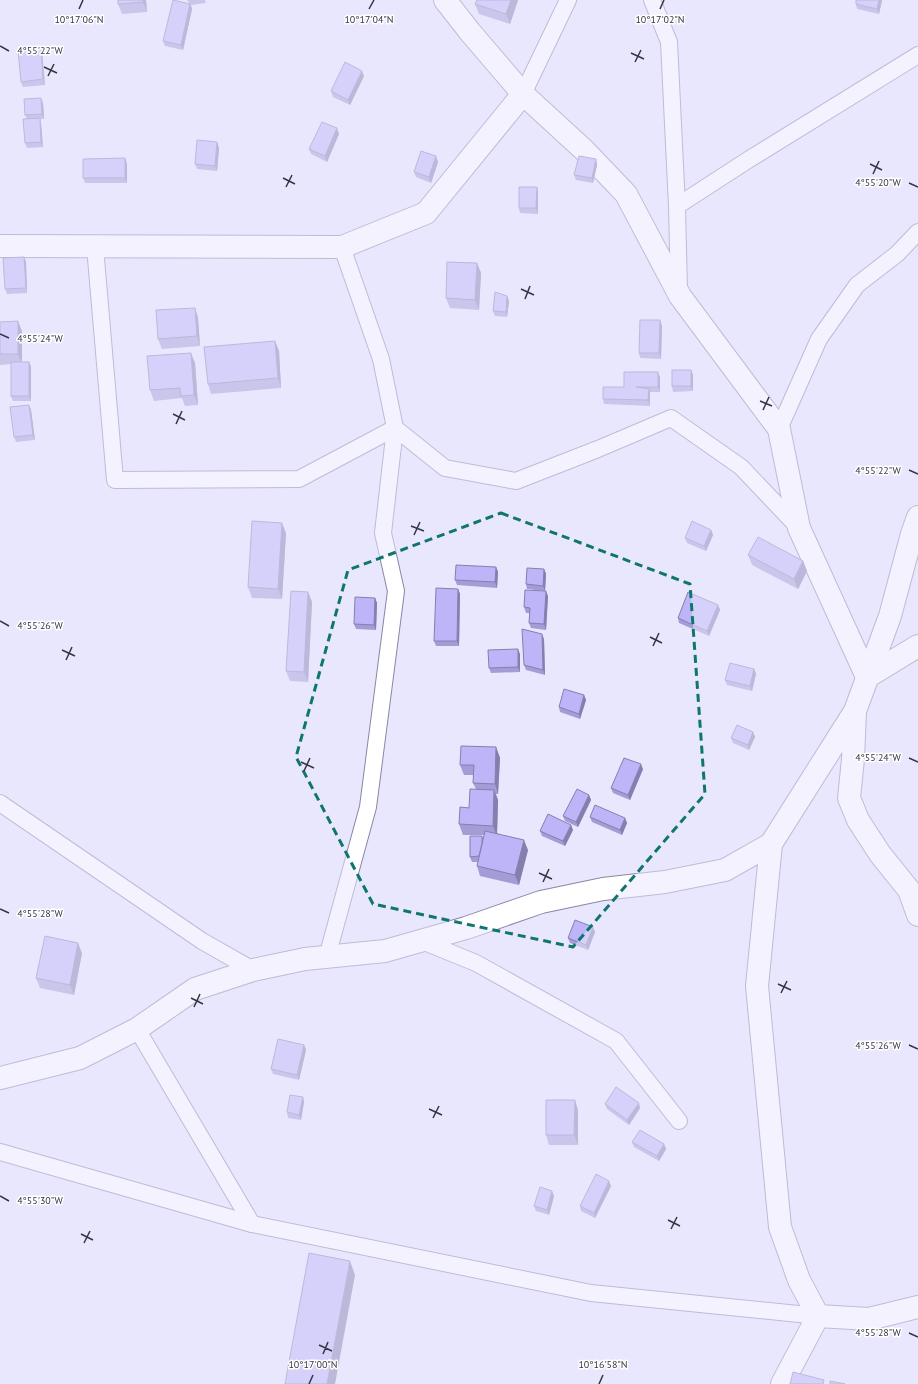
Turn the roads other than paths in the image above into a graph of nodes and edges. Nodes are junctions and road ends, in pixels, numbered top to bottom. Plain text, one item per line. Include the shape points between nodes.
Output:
1 (445, 0) edge
2 (568, 0) edge
3 (652, 0) edge
4 (918, 55) edge
5 (523, 94) junction
6 (677, 206) junction
7 (918, 232) edge
8 (0, 246) edge
9 (95, 247) junction
10 (342, 247) junction
11 (680, 296) junction
12 (395, 428) junction
13 (779, 429) junction
14 (918, 517) edge
15 (799, 528) junction
16 (918, 646) edge
17 (867, 677) junction
18 (855, 711) junction
19 (0, 803) edge
20 (771, 844) junction
21 (918, 915) edge
22 (422, 941) junction
23 (327, 956) junction
24 (253, 970) junction
25 (136, 1029) junction
26 (0, 1078) edge
27 (679, 1121) dead end
28 (0, 1152) edge
29 (252, 1224) junction
30 (918, 1307) edge
31 (818, 1316) junction
32 (782, 1384) edge

1 - 5 street
2 - 5 lane
3 - 6 lane via 669,42
4 - 6 lane
5 - 10 street via 426,213
5 - 11 street via 584,150 626,194
6 - 11 lane
7 - 13 lane via 897,254 857,286 819,339
8 - 9 street
9 - 10 street
9 - 12 lane via 115,480 299,479
10 - 12 lane via 381,359
11 - 13 street
12 - 15 lane via 445,468 516,481 671,418 741,467
12 - 23 lane via 383,533 396,591 368,807
13 - 15 street
14 - 17 street via 890,616
15 - 17 street
16 - 17 street
17 - 18 street
18 - 20 street
18 - 21 street via 854,759 849,798 858,820 880,854 909,890
19 - 24 lane via 202,941
20 - 22 street via 725,870 665,882 603,889 540,902
20 - 31 street via 757,986 780,1227 799,1280
22 - 23 street via 385,951
22 - 27 lane via 476,963 616,1041
23 - 24 street
24 - 25 street via 195,989
25 - 26 street via 80,1058
25 - 29 lane
28 - 29 lane
29 - 31 lane via 591,1293
30 - 31 street via 869,1320
31 - 32 street

